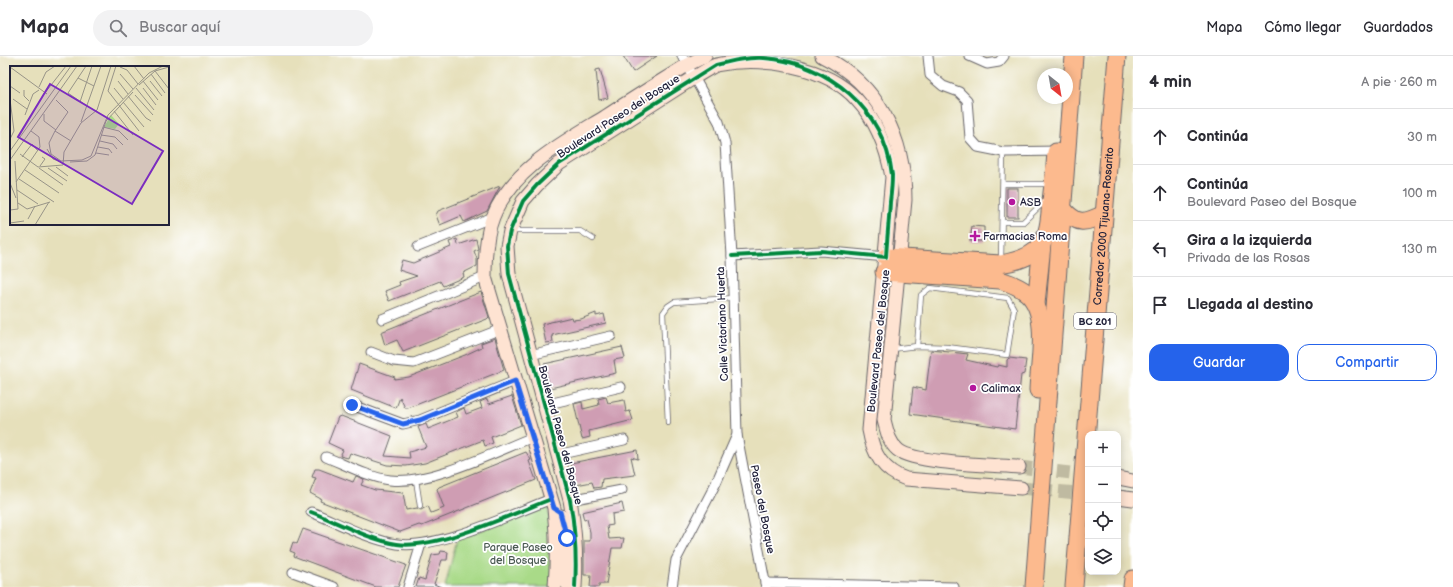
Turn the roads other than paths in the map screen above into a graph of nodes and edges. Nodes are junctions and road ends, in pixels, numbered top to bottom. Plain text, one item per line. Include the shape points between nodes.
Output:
1 (705, 56) edge
2 (822, 56) edge
3 (928, 56) edge
4 (969, 56) edge
5 (1004, 56) edge
6 (1070, 56) edge
7 (1074, 56) edge
8 (1117, 56) edge
9 (685, 60) edge
10 (1066, 68) edge
11 (695, 77) junction
12 (1061, 104) edge
13 (1003, 152) junction
14 (1062, 152) junction
15 (1003, 184) junction
16 (1052, 190) junction
17 (1064, 209) junction
18 (1104, 214) junction
19 (493, 217) junction
20 (1002, 222) junction
21 (510, 231) junction
22 (593, 239) dead end
23 (1042, 245) junction
24 (418, 247) dead end
25 (732, 256) junction
26 (892, 265) junction
27 (485, 277) junction
28 (992, 279) junction
29 (733, 298) junction
30 (1036, 304) junction
31 (382, 319) dead end
32 (501, 329) junction
33 (611, 336) dead end
34 (917, 346) junction
35 (892, 349) junction
36 (371, 352) dead end
37 (530, 355) junction
38 (515, 381) junction
39 (621, 387) dead end
40 (352, 405) dead end
41 (544, 405) junction
42 (668, 423) dead end
43 (737, 435) junction
44 (533, 437) junction
45 (624, 440) dead end
46 (557, 455) junction
47 (326, 457) dead end
48 (1019, 467) tunnel mouth
49 (1121, 479) edge
50 (416, 480) junction
51 (1133, 481) edge
52 (1021, 488) tunnel mouth
53 (622, 490) dead end
54 (1121, 497) edge
55 (1133, 499) edge
56 (570, 500) junction
57 (552, 503) junction
58 (420, 506) dead end
59 (311, 512) dead end
60 (421, 544) junction
61 (1037, 555) junction
62 (293, 572) dead end
63 (1133, 579) edge
64 (766, 585) edge
65 (838, 586) edge
66 (334, 587) edge
67 (408, 587) edge
68 (555, 587) edge
69 (567, 587) edge
70 (575, 587) edge
71 (672, 587) edge
72 (954, 587) edge
73 (1034, 587) edge
74 (1074, 587) edge
75 (1132, 587) edge

1 - 9 street, Boulevard Paseo del Bosque
2 - 26 street, Boulevard Paseo del Bosque via 844,69 869,93 883,113 896,140 905,177 905,200
3 - 13 street via 930,75 943,86 959,92 967,100 970,138 978,147
4 - 5 street via 987,64 999,62
6 - 10 highway
7 - 14 highway
8 - 18 highway, Corredor 2000 Tijuana-Rosarito / BC 201
9 - 11 street, Calle Victoriano Huerta
9 - 19 street, Boulevard Paseo del Bosque via 549,152 522,176 502,200
11 - 21 street, Boulevard Paseo del Bosque via 559,164 522,201
11 - 25 street, Calle Victoriano Huerta via 719,122 725,143
11 - 26 street, Boulevard Paseo del Bosque via 716,65 739,60 784,60 818,72 841,86 857,100 877,130 889,160 892,177
12 - 14 highway
13 - 14 street
13 - 15 lane
14 - 16 highway
14 - 17 highway
15 - 16 lane
15 - 20 lane
16 - 20 lane via 1023,222
16 - 23 highway via 1049,228
17 - 18 highway via 1080,222 1087,222
17 - 61 highway
18 - 74 highway, Corredor 2000 Tijuana-Rosarito / BC 201
19 - 24 street
19 - 27 street, Boulevard Paseo del Bosque via 485,257
20 - 28 lane
21 - 22 lane via 580,231
21 - 37 street, Boulevard Paseo del Bosque via 507,246 509,274
23 - 28 highway via 1031,255 1017,261
23 - 30 highway
25 - 26 street via 821,251
25 - 29 street, Calle Victoriano Huerta
26 - 28 highway
26 - 35 street, Boulevard Paseo del Bosque
26 - 52 street, Boulevard Paseo del Bosque via 869,430 871,445 879,459 895,475 906,479
27 - 31 street
27 - 32 street, Boulevard Paseo del Bosque
28 - 30 highway via 1017,285 1028,293
28 - 34 lane via 930,288 925,291 921,295
28 - 34 lane via 1014,309 1007,355
29 - 42 lane via 674,302 663,313
29 - 43 street, Calle Victoriano Huerta
30 - 61 highway via 1041,329 1033,484
32 - 36 street via 414,363 394,361
32 - 38 street, Boulevard Paseo del Bosque
33 - 37 street
34 - 35 lane
35 - 48 street, Boulevard Paseo del Bosque via 884,420 887,432 898,450 919,459
37 - 41 street, Boulevard Paseo del Bosque
38 - 40 street via 420,420 403,424
38 - 44 street, Boulevard Paseo del Bosque
39 - 41 street
41 - 46 street, Boulevard Paseo del Bosque
43 - 64 street, Paseo del Bosque
43 - 71 street, Calle Victoriano Huerta via 716,483 676,560
44 - 50 street
44 - 57 street, Boulevard Paseo del Bosque
45 - 46 street
46 - 56 street, Boulevard Paseo del Bosque
47 - 50 street via 379,478
49 - 51 street
50 - 58 lane
53 - 56 street
54 - 55 street
56 - 70 street, Boulevard Paseo del Bosque via 577,559
57 - 60 street
57 - 68 street, Boulevard Paseo del Bosque via 556,529
57 - 69 street via 560,512 567,538
59 - 60 street via 381,540 398,544
60 - 67 street
61 - 73 highway
62 - 66 street
63 - 75 highway
64 - 65 street
65 - 72 street

